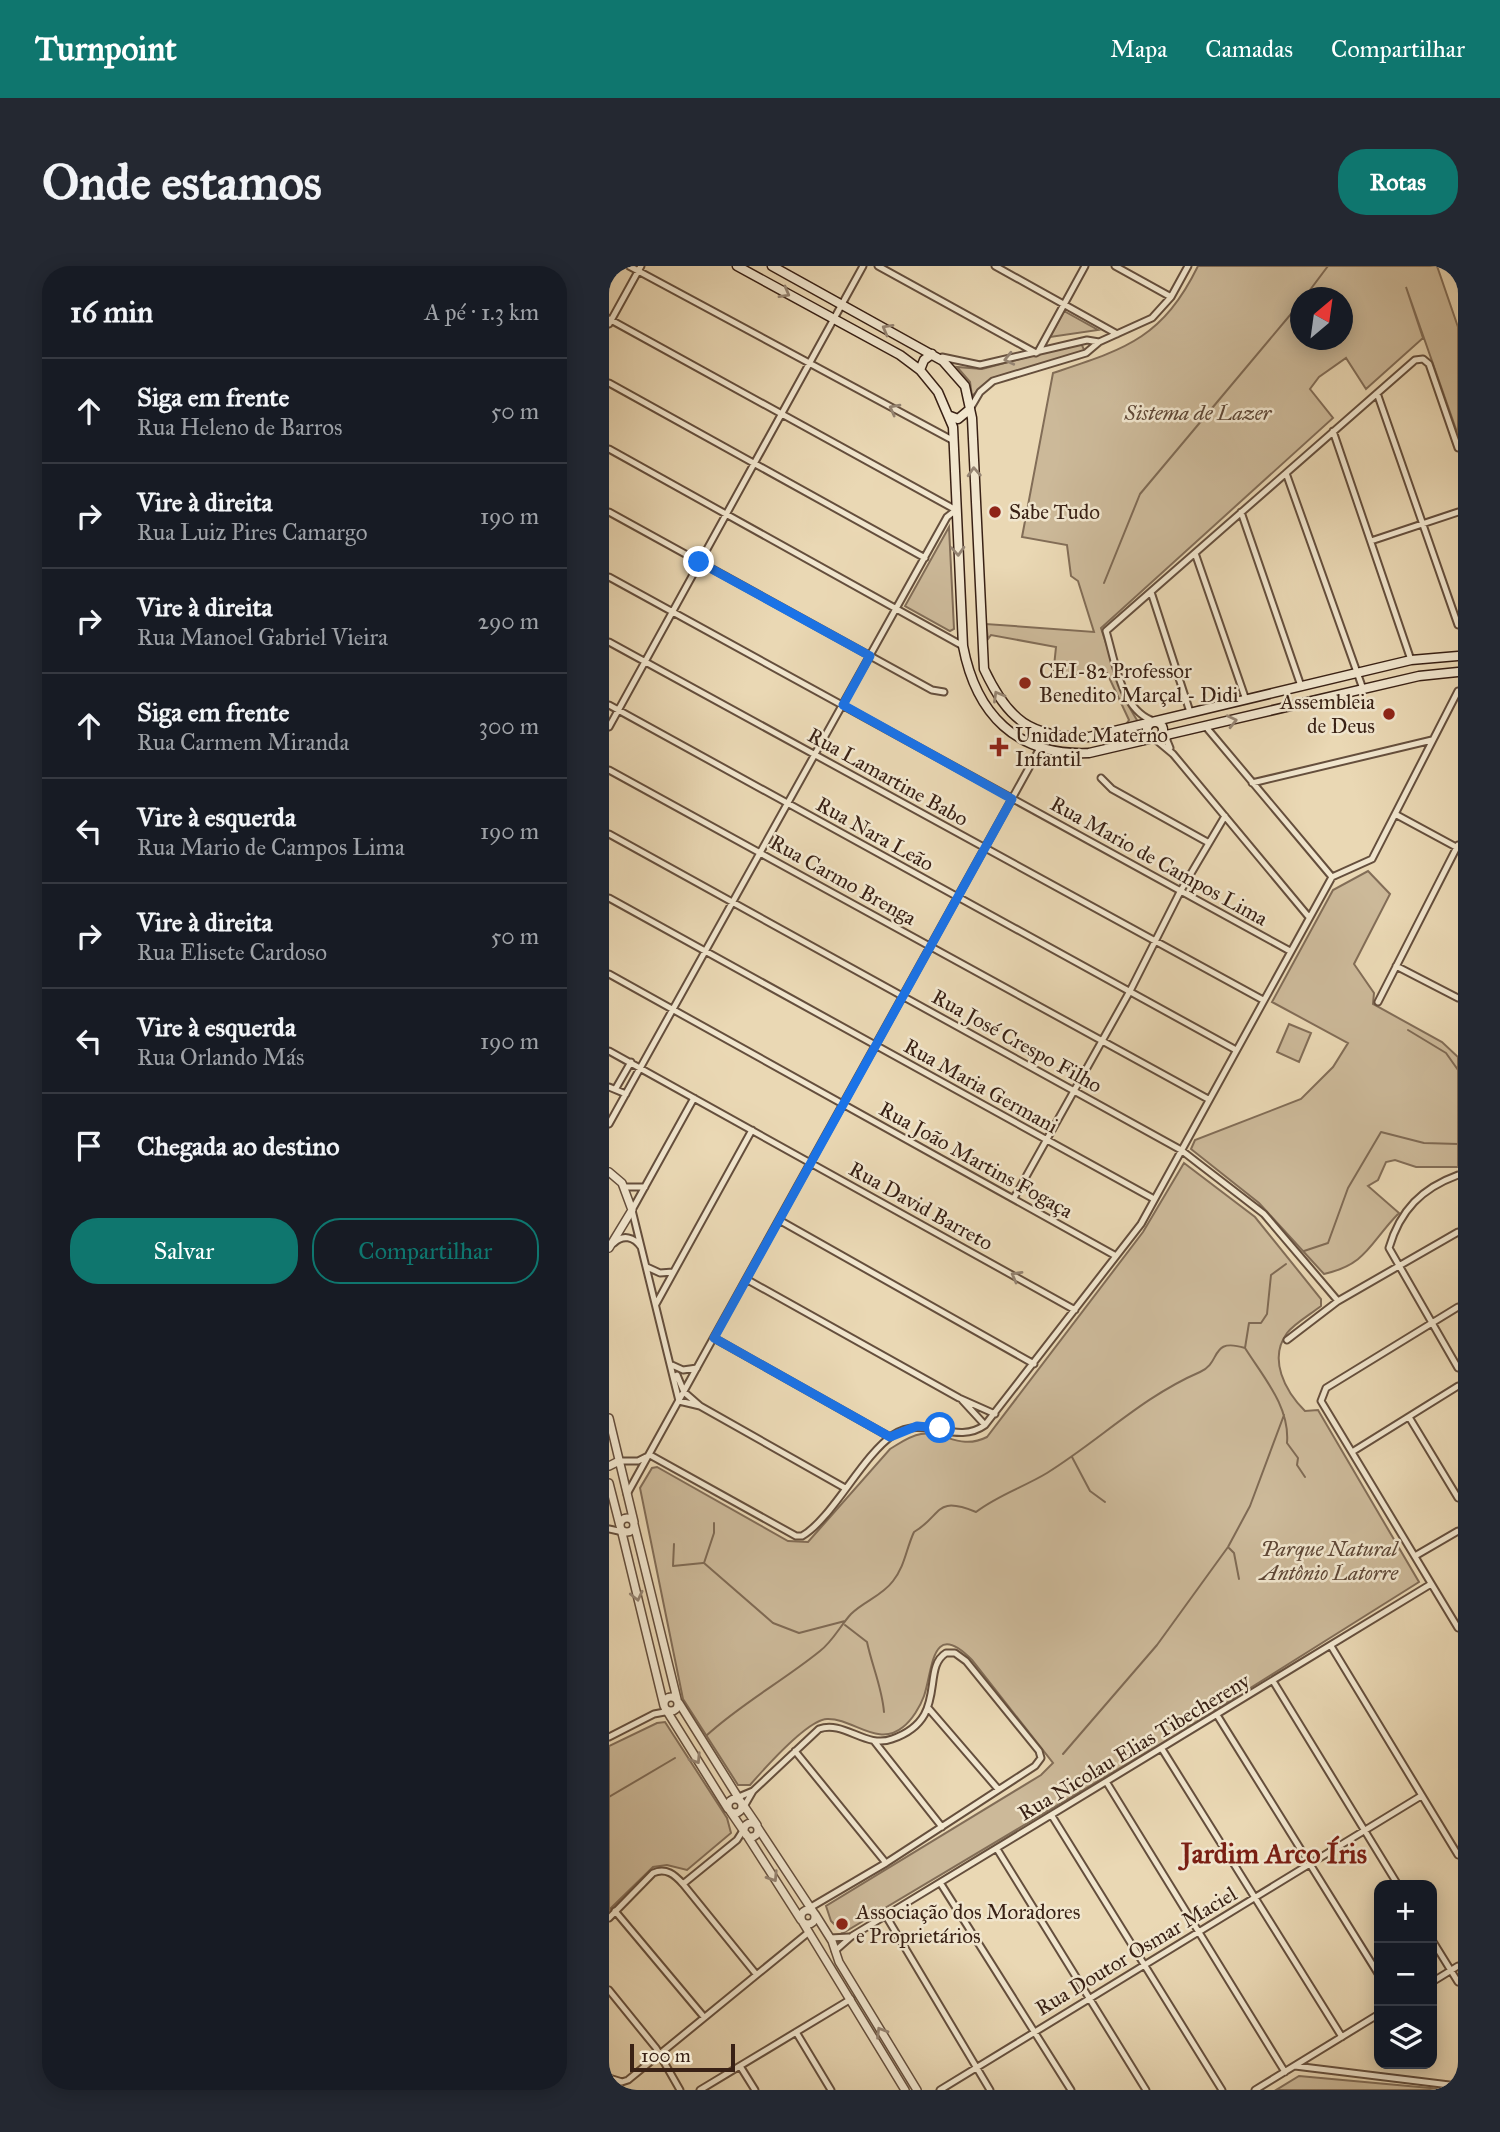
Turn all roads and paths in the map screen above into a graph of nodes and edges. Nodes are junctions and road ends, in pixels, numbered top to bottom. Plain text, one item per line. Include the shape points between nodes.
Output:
1 (629, 266) edge
2 (737, 266) edge
3 (772, 266) edge
4 (863, 266) edge
5 (878, 266) edge
6 (995, 266) edge
7 (1085, 266) edge
8 (1115, 266) edge
9 (1188, 266) edge
10 (639, 268) edge
11 (1171, 297) junction
12 (1064, 304) junction
13 (842, 305) junction
14 (834, 320) junction
15 (610, 321) edge
16 (1117, 334) junction
17 (1099, 342) junction
18 (1037, 353) junction
19 (932, 354) junction
20 (808, 364) junction
21 (920, 370) junction
22 (609, 383) edge
23 (1377, 393) junction
24 (970, 409) junction
25 (781, 414) junction
26 (950, 416) junction
27 (1333, 432) junction
28 (954, 441) junction
29 (1458, 448) edge
30 (609, 449) edge
31 (754, 464) junction
32 (1286, 473) junction
33 (956, 510) junction
34 (609, 512) edge
35 (1241, 512) junction
36 (1458, 512) edge
37 (726, 513) junction
38 (1425, 523) junction
39 (1371, 541) junction
40 (1195, 553) junction
41 (925, 558) junction
42 (699, 562) junction
43 (609, 577) edge
44 (1151, 592) junction
45 (897, 607) junction
46 (672, 612) junction
47 (962, 623) junction
48 (1458, 625) edge
49 (947, 634) junction
50 (609, 642) edge
51 (963, 646) junction
52 (870, 656) junction
53 (1458, 656) edge
54 (1436, 658) junction
55 (1411, 660) junction
56 (645, 662) junction
57 (1458, 665) edge
58 (1458, 672) edge
59 (1357, 673) junction
60 (1301, 687) junction
61 (1363, 689) junction
62 (1458, 691) edge
63 (944, 692) dead end
64 (1246, 700) junction
65 (609, 705) edge
66 (843, 705) junction
67 (618, 710) junction
68 (1190, 712) junction
69 (1154, 723) junction
70 (609, 726) edge
71 (1206, 727) junction
72 (1167, 734) junction
73 (1063, 738) junction
74 (1154, 739) junction
75 (1431, 740) junction
76 (1040, 748) junction
77 (1173, 754) junction
78 (815, 755) junction
79 (609, 770) edge
80 (1101, 778) dead end
81 (1252, 782) junction
82 (1012, 799) junction
83 (788, 804) junction
84 (1395, 814) junction
85 (1226, 816) junction
86 (609, 834) edge
87 (1209, 843) junction
88 (1457, 847) edge
89 (985, 848) junction
90 (761, 853) junction
91 (1332, 877) junction
92 (1180, 892) junction
93 (958, 897) junction
94 (609, 898) edge
95 (733, 903) junction
96 (1308, 916) junction
97 (1156, 942) junction
98 (931, 946) junction
99 (1290, 951) junction
100 (706, 952) junction
101 (1396, 966) junction
102 (609, 974) edge
103 (1129, 991) junction
104 (904, 997) junction
105 (1458, 998) edge
106 (1263, 1000) junction
107 (1378, 1002) dead end
108 (674, 1009) junction
109 (1102, 1041) junction
110 (877, 1046) junction
111 (1236, 1049) junction
112 (609, 1051) edge
113 (631, 1062) junction
114 (641, 1068) junction
115 (609, 1087) edge
116 (617, 1088) junction
117 (1074, 1090) junction
118 (626, 1094) junction
119 (694, 1098) junction
120 (1208, 1099) junction
121 (844, 1104) junction
122 (609, 1124) edge
123 (752, 1130) junction
124 (1047, 1140) junction
125 (1181, 1150) junction
126 (811, 1162) junction
127 (609, 1172) edge
128 (1458, 1175) edge
129 (624, 1186) junction
130 (645, 1187) junction
131 (1014, 1198) junction
132 (1154, 1199) junction
133 (632, 1210) junction
134 (779, 1220) junction
135 (1458, 1232) edge
136 (609, 1249) edge
137 (643, 1249) junction
138 (1116, 1256) junction
139 (647, 1267) junction
140 (1398, 1267) junction
141 (673, 1272) junction
142 (746, 1279) junction
143 (1338, 1301) junction
144 (656, 1304) junction
145 (1458, 1307) edge
146 (1075, 1310) junction
147 (1431, 1323) junction
148 (714, 1338) junction
149 (1287, 1340) dead end
150 (1034, 1364) junction
151 (672, 1365) junction
152 (697, 1368) junction
153 (1458, 1368) edge
154 (1458, 1387) edge
155 (684, 1392) junction
156 (960, 1398) junction
157 (679, 1401) junction
158 (700, 1406) junction
159 (995, 1414) junction
160 (1409, 1417) junction
161 (609, 1418) edge
162 (985, 1425) junction
163 (890, 1437) junction
164 (1352, 1452) junction
165 (650, 1455) junction
166 (619, 1461) junction
167 (609, 1465) edge
168 (609, 1483) edge
169 (845, 1488) junction
170 (627, 1494) junction
171 (1458, 1498) edge
172 (634, 1523) junction
173 (609, 1527) edge
174 (621, 1527) junction
175 (1458, 1531) edge
176 (1415, 1556) junction
177 (1431, 1584) junction
178 (1458, 1628) edge
179 (1331, 1646) junction
180 (1273, 1681) junction
181 (678, 1701) junction
182 (666, 1707) junction
183 (929, 1709) junction
184 (1217, 1715) junction
185 (610, 1735) edge
186 (874, 1741) junction
187 (1162, 1749) junction
188 (795, 1751) junction
189 (1107, 1783) junction
190 (998, 1789) junction
191 (753, 1791) junction
192 (1421, 1796) junction
193 (740, 1803) junction
194 (729, 1809) junction
195 (1052, 1816) junction
196 (758, 1827) junction
197 (942, 1827) junction
198 (1364, 1830) junction
199 (746, 1834) junction
200 (997, 1849) junction
201 (1458, 1856) edge
202 (886, 1863) junction
203 (1310, 1864) junction
204 (1395, 1880) edge
205 (683, 1884) junction
206 (941, 1884) junction
207 (803, 1895) junction
208 (1256, 1897) junction
209 (819, 1900) junction
210 (615, 1911) junction
211 (813, 1912) junction
212 (886, 1916) junction
213 (609, 1918) edge
214 (802, 1921) junction
215 (809, 1931) junction
216 (1199, 1931) junction
217 (852, 1936) junction
218 (830, 1938) junction
219 (799, 1940) junction
220 (816, 1942) junction
221 (1434, 1943) edge
222 (835, 1951) junction
223 (1145, 1965) junction
224 (1458, 1966) edge
225 (1374, 1967) edge
226 (1451, 1970) junction
227 (756, 1974) junction
228 (1437, 1979) edge
229 (1458, 1982) edge
230 (609, 1990) edge
231 (851, 1998) junction
232 (1090, 1998) junction
233 (704, 2017) junction
234 (1374, 2017) edge
235 (796, 2032) junction
236 (1035, 2032) junction
237 (1342, 2037) junction
238 (659, 2054) junction
239 (740, 2066) junction
240 (1295, 2066) junction
241 (976, 2067) junction
242 (1285, 2072) junction
243 (612, 2080) edge
244 (1458, 2086) edge
245 (680, 2090) edge
246 (700, 2090) edge
247 (755, 2090) edge
248 (831, 2090) edge
249 (905, 2090) edge
250 (916, 2090) edge
251 (940, 2090) edge
252 (990, 2090) edge
253 (1071, 2090) edge
254 (1146, 2090) edge
255 (1222, 2090) edge
256 (1255, 2090) edge

1 - 10 street
2 -> 14 main road
3 - 13 main road
4 - 13 street
5 - 18 street
6 - 12 street
7 - 12 street
8 - 11 street
9 - 11 street
10 - 15 street
10 - 20 street
11 - 16 street via 1152,318
12 - 16 street
12 - 18 street
13 - 14 street
19 -> 13 main road
14 - 20 street
14 - 21 main road
15 - 25 street
16 - 17 street
17 - 18 street via 1087,340
17 - 24 street via 1086,353 993,381
18 -> 19 street via 980,365
19 - 21 main road
19 - 24 main road via 965,386
20 - 25 street
28 -> 20 street
21 - 26 main road
22 - 31 street
23 - 27 street
23 - 29 street via 1415,360 1423,359 1429,364
23 - 38 street
24 - 26 main road via 958,419
73 -> 24 main road via 1012,716 983,669
25 - 31 street
25 - 33 street
26 - 28 main road
27 - 32 street
27 - 39 street
28 - 33 main road
30 - 37 street
31 - 37 street
31 - 41 street
32 - 35 street
32 - 59 street
33 - 41 street via 947,517
33 -> 47 main road
34 - 42 street
35 - 40 street
35 - 60 street
36 - 38 street
37 - 42 street
37 - 45 street
38 - 39 street
38 - 48 street
39 - 55 street
40 - 44 street
40 - 64 street
41 - 45 street
42 - 46 street
42 - 52 street
43 - 46 street, Rua Mario de Campos Lima
44 - 68 street
44 - 69 street via 1106,632 1130,704
45 - 49 street
45 - 52 street
46 - 56 street
46 - 66 street, Rua Mario de Campos Lima
47 - 49 street via 956,634
47 - 51 main road
49 - 51 street
50 - 56 street, Rua Lamartine Babo
51 - 76 main road via 969,675 988,712
52 - 63 street
52 - 66 street
53 - 54 main road
54 - 55 main road
54 - 57 main road
55 - 59 main road
56 - 67 street
56 - 78 street, Rua Lamartine Babo
58 - 61 main road
59 - 60 main road
59 - 61 street
60 - 64 main road
71 -> 61 main road
62 - 75 street
64 - 68 main road
65 - 67 street, Rua Nara Leão
66 - 78 street
66 - 82 street, Rua Mario de Campos Lima
67 - 70 street
67 - 83 street, Rua Nara Leão
68 - 69 main road
69 - 72 main road
69 - 73 main road
69 - 74 main road via 1147,733
71 - 72 main road
71 - 81 street
72 - 74 main road
72 - 77 street
73 - 76 main road via 1051,738
74 - 76 main road via 1089,753
74 - 77 street
75 - 81 street
75 - 84 street
76 - 82 street
77 - 85 street
78 - 83 street
78 - 89 street, Rua Lamartine Babo
79 - 90 street, Rua Carmo Brenga
80 - 87 street via 1112,789
81 - 91 street
82 - 89 street
82 - 92 street, Rua Mario de Campos Lima
83 - 90 street
83 - 93 street, Rua Nara Leão
84 - 88 street
84 - 91 street via 1367,863
85 - 87 street
85 - 96 street
86 - 95 street, Rua José Crespo Filho
87 - 92 street
88 - 101 street
89 - 93 street
89 - 97 street, Rua Lamartine Babo
90 - 95 street
90 - 98 street, Rua Carmo Brenga
91 - 96 street
92 - 97 street
92 - 99 street, Rua Mario de Campos Lima
93 - 98 street
93 - 103 street, Rua Nara Leão
94 - 100 street, Rua Maria Germani
95 - 100 street
95 - 104 street, Rua José Crespo Filho
96 - 99 street
97 - 103 street
97 - 106 street, Rua Lamartine Babo
98 - 104 street
98 - 109 street, Rua Carmo Brenga
99 - 106 street
100 - 108 street
100 - 110 street, Rua Maria Germani
101 - 105 street
101 - 107 street
102 - 108 street, Rua João Martins Fogaça
103 - 109 street
103 - 111 street, Rua Nara Leão
104 - 110 street
104 - 117 street, Rua José Crespo Filho
106 - 111 street
108 - 114 street
108 - 121 street, Rua João Martins Fogaça
109 - 117 street
109 - 120 street, Rua Carmo Brenga
110 - 121 street
110 - 124 street, Rua Maria Germani
111 - 120 street
112 - 113 street, Rua David Barreto
113 - 114 street, Rua David Barreto
113 - 116 street
114 - 118 street
114 - 119 street, Rua David Barreto
115 - 116 street
116 - 118 street
117 - 124 street
117 - 125 street, Rua José Crespo Filho
118 - 122 street
119 - 123 street, Rua David Barreto
119 - 130 street
120 - 125 street
121 - 126 street
121 - 131 street, Rua João Martins Fogaça
123 - 126 street, Rua David Barreto
123 - 141 street
124 - 131 street
124 - 132 street, Rua Maria Germani
125 - 132 street
125 - 143 street, Rua José Crespo Filho via 1264,1214
126 - 134 street
146 -> 126 street, Rua David Barreto
127 - 129 street
128 - 140 street via 1417,1196 1406,1209 1389,1248
129 - 130 street
129 - 133 street
130 - 133 street
131 - 138 street, Rua João Martins Fogaça
132 - 138 street
133 - 136 street
133 - 137 street
134 - 142 street
134 - 150 street
135 - 140 street
136 - 137 street via 625,1237
137 - 139 street
138 - 146 street
139 - 141 street
139 - 144 street
140 - 143 street
140 - 147 street
141 - 144 street
142 - 148 street
142 - 156 street
143 - 149 street
144 - 151 street
145 - 147 street
146 - 150 street
147 - 153 street
147 - 164 street via 1322,1393 1321,1401
148 - 152 street
148 - 163 street
150 - 159 street
151 - 152 street via 683,1370
151 - 155 street
151 - 157 street
152 - 155 street
154 - 160 street
155 - 157 street
155 - 158 street
156 - 159 street
156 - 162 street
157 - 158 street
157 - 165 street
158 - 169 street
159 - 162 street
160 - 164 street
160 - 171 street
161 - 166 street
162 - 163 street via 965,1434 917,1426
163 - 169 street
164 - 176 street
165 - 166 street via 638,1461
165 - 169 street via 796,1536 802,1536
165 - 170 street
166 - 167 street
166 - 170 street
168 - 174 street
170 - 172 street
172 - 174 street via 632,1530
172 - 174 street via 628,1518
172 - 181 street
173 - 174 street
173 - 174 street
174 -> 182 street
175 - 176 street
176 - 177 street
177 - 178 street
177 - 179 street, Rua Nicolau Elias Tibechereny
179 - 180 street, Rua Nicolau Elias Tibechereny
179 - 192 street
180 - 184 street, Rua Nicolau Elias Tibechereny
180 - 198 street
181 - 182 street via 677,1709
181 - 182 street via 670,1697
181 - 193 street
182 - 185 street
182 -> 194 street
183 - 186 street via 894,1739
183 - 190 street
183 - 190 street via 936,1664 942,1655 954,1653 967,1661 1039,1751 1041,1758 1035,1766
184 - 187 street, Rua Nicolau Elias Tibechereny
184 - 203 street
186 - 188 street via 825,1727
186 - 197 street
187 - 189 street, Rua Nicolau Elias Tibechereny
187 - 208 street
188 - 191 street
188 - 202 street
189 - 195 street, Rua Nicolau Elias Tibechereny
189 - 216 street
190 - 197 street
191 - 193 street
191 - 193 street
192 - 198 street, Rua Doutor Osmar Maciel
192 - 201 street
193 - 194 street via 729,1803
193 - 194 street via 735,1814
193 - 196 street
194 - 199 street
195 - 200 street, Rua Nicolau Elias Tibechereny
195 - 223 street
196 - 199 street via 757,1835
196 - 199 street via 751,1823
196 - 207 street
197 - 202 street
198 - 203 street, Rua Doutor Osmar Maciel
198 - 204 street
199 - 205 street
199 -> 214 street
200 - 206 street, Rua Nicolau Elias Tibechereny
200 - 232 street
202 - 209 street
203 - 208 street, Rua Doutor Osmar Maciel
203 - 225 street
205 - 210 street via 670,1873 653,1873
205 - 227 street
206 - 212 street, Rua Nicolau Elias Tibechereny
206 - 236 street
207 - 209 street
207 - 211 street
208 - 216 street, Rua Doutor Osmar Maciel
208 - 237 street
209 - 211 street
210 - 213 street
210 - 233 street
211 - 214 street
211 - 214 street via 812,1924
211 - 215 street
211 - 218 street
212 - 217 street, Rua Nicolau Elias Tibechereny
212 - 241 street
214 - 215 street
214 - 219 street
215 - 219 street
215 - 220 street
216 - 223 street, Rua Doutor Osmar Maciel
216 - 242 street
217 - 218 street, Rua Nicolau Elias Tibechereny
217 - 222 street, Rua Nicolau Elias Tibechereny
218 - 222 street
219 - 220 street
219 - 227 street
220 - 231 street
221 - 226 street
250 -> 222 street
223 - 232 street, Rua Doutor Osmar Maciel
223 - 255 street
224 - 226 street
226 - 228 street
226 - 229 street
227 - 233 street
230 - 238 street
231 - 235 street
231 - 249 street
232 - 236 street, Rua Doutor Osmar Maciel
232 - 254 street
233 - 238 street
234 - 237 street
235 - 239 street
235 - 248 street
236 - 241 street, Rua Doutor Osmar Maciel
236 - 253 street
237 - 240 street
238 - 243 street via 628,2080
238 - 245 street
239 - 246 street
239 - 247 street
240 - 242 street
240 - 244 street
241 - 251 street, Rua Doutor Osmar Maciel
241 - 252 street
242 - 256 street

